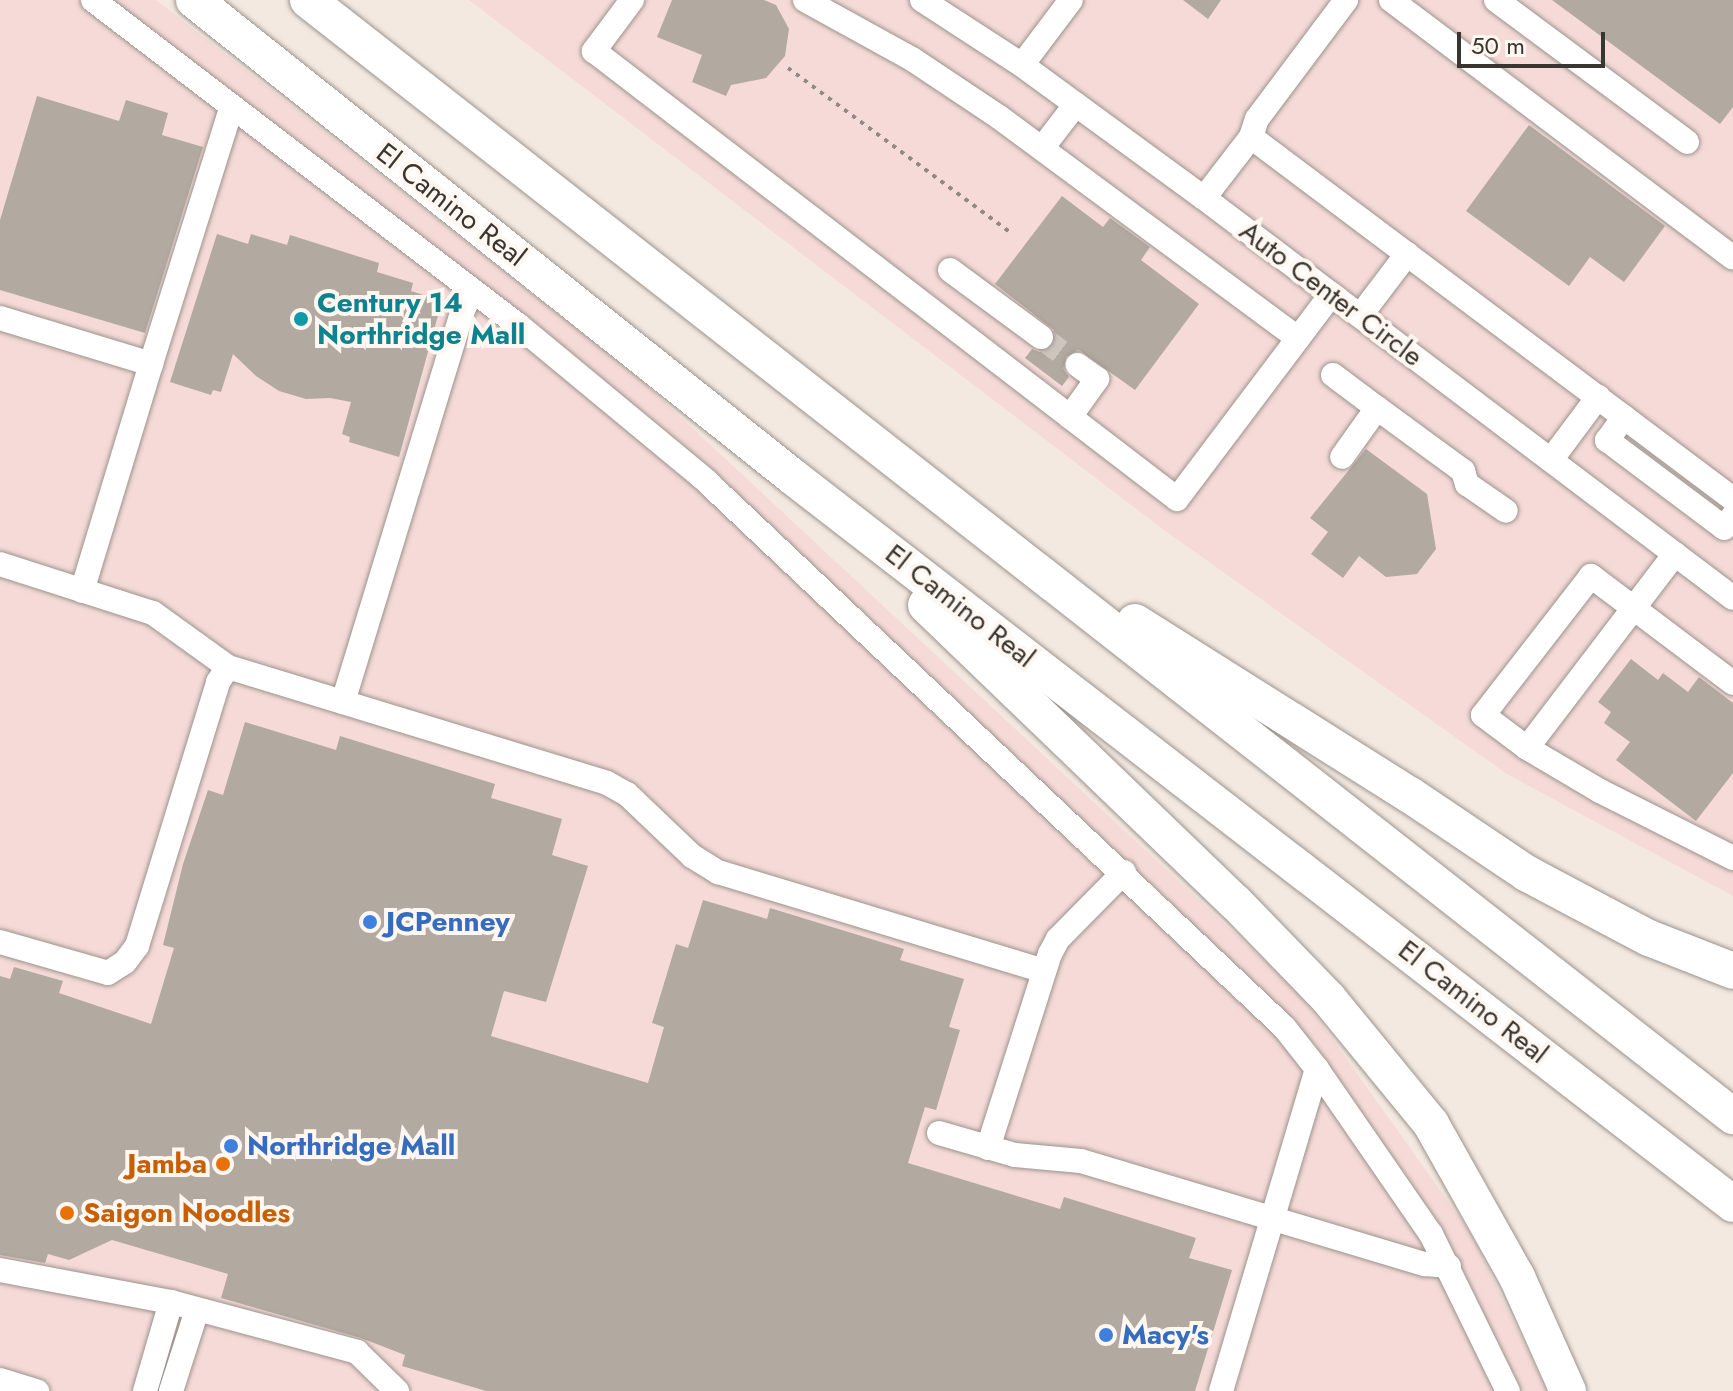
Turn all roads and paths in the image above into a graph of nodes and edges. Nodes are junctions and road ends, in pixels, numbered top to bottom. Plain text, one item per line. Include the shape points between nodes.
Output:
1 (93, 0) edge
2 (194, 0) edge
3 (308, 0) edge
4 (632, 0) edge
5 (805, 0) edge
6 (922, 0) edge
7 (1071, 0) edge
8 (1346, 0) edge
9 (1391, 0) edge
10 (1496, 0) edge
11 (1022, 65) junction
12 (788, 68) dead end
13 (1076, 104) junction
14 (231, 108) junction
15 (1251, 137) junction
16 (1687, 142) dead end
17 (1043, 147) junction
18 (1204, 198) junction
19 (1012, 234) dead end
20 (1407, 254) junction
21 (1733, 258) edge
22 (950, 270) dead end
23 (472, 290) junction
24 (1331, 295) junction
25 (1360, 316) junction
26 (0, 318) edge
27 (1041, 337) tunnel mouth
28 (1298, 338) junction
29 (151, 364) junction
30 (1078, 365) tunnel mouth
31 (1333, 375) dead end
32 (1598, 397) junction
33 (1377, 408) junction
34 (1070, 417) junction
35 (1624, 417) junction
36 (1342, 457) dead end
37 (1551, 460) junction
38 (793, 477) junction
39 (1733, 499) edge
40 (1506, 511) dead end
41 (1733, 516) edge
42 (970, 518) junction
43 (1675, 554) junction
44 (0, 564) edge
45 (82, 591) junction
46 (1731, 592) edge
47 (1634, 609) junction
48 (228, 667) junction
49 (1733, 683) edge
50 (343, 702) junction
51 (1527, 748) junction
52 (1733, 858) edge
53 (1124, 872) junction
54 (0, 942) edge
55 (1043, 971) junction
56 (1733, 971) edge
57 (1317, 1069) junction
58 (1733, 1116) edge
59 (939, 1133) dead end
60 (988, 1148) junction
61 (1733, 1204) edge
62 (1273, 1219) junction
63 (1449, 1266) junction
64 (0, 1270) edge
65 (171, 1302) junction
66 (197, 1310) junction
67 (0, 1380) edge
68 (37, 1391) edge
69 (145, 1391) edge
70 (171, 1391) edge
71 (397, 1391) edge
72 (1221, 1391) edge
73 (1508, 1391) edge
74 (1568, 1391) edge

1 - 14 street
2 - 38 highway, El Camino Real
3 - 42 highway
4 - 34 street via 594,51
5 - 17 street via 912,59
6 - 11 street, Auto Center Circle
7 - 11 street
8 - 15 street via 1257,119
9 - 21 street
10 - 16 street
11 - 13 street, Auto Center Circle
12 - 19 path
13 - 17 street
13 - 18 street, Auto Center Circle
14 - 23 street
14 - 29 street
15 - 18 street
15 - 20 street
17 - 28 street
18 - 24 street, Auto Center Circle
20 - 25 street
20 - 32 street
22 - 27 street
23 - 50 street
23 - 53 street via 741,512
24 - 25 street, Auto Center Circle
24 - 28 street
25 - 37 street, Auto Center Circle
26 - 29 street
28 - 34 street via 1177,499
29 - 45 street
30 - 34 street via 1097,379
31 - 33 street
32 - 35 street
32 - 37 street
33 - 36 street
33 - 40 street via 1463,471 1467,484
35 - 39 street
35 - 41 street via 1607,440 1724,528
37 - 43 street, Auto Center Circle
38 - 61 highway, El Camino Real
38 - 74 highway via 1328,998 1431,1124 1517,1277
42 - 56 highway via 1526,873 1649,938
42 - 58 highway
43 - 46 street, Auto Center Circle
43 - 47 street
44 - 45 street
45 - 48 street via 153,613
47 - 49 street
47 - 51 street
47 - 51 street via 1591,576 1483,715
48 - 50 street
48 - 54 street via 218,682 137,946 125,962 108,973
50 - 55 street via 607,783 718,872
51 - 52 street
53 - 55 street via 1058,939
53 - 57 street via 1284,1027
55 - 60 street
57 - 62 street
57 - 63 street
59 - 60 street
60 - 62 street via 1081,1161
62 - 63 street via 1425,1264
62 - 72 street
63 - 73 street
64 - 65 street
65 - 66 street
65 - 69 street
66 - 70 street
66 - 71 street via 357,1352
67 - 68 street

